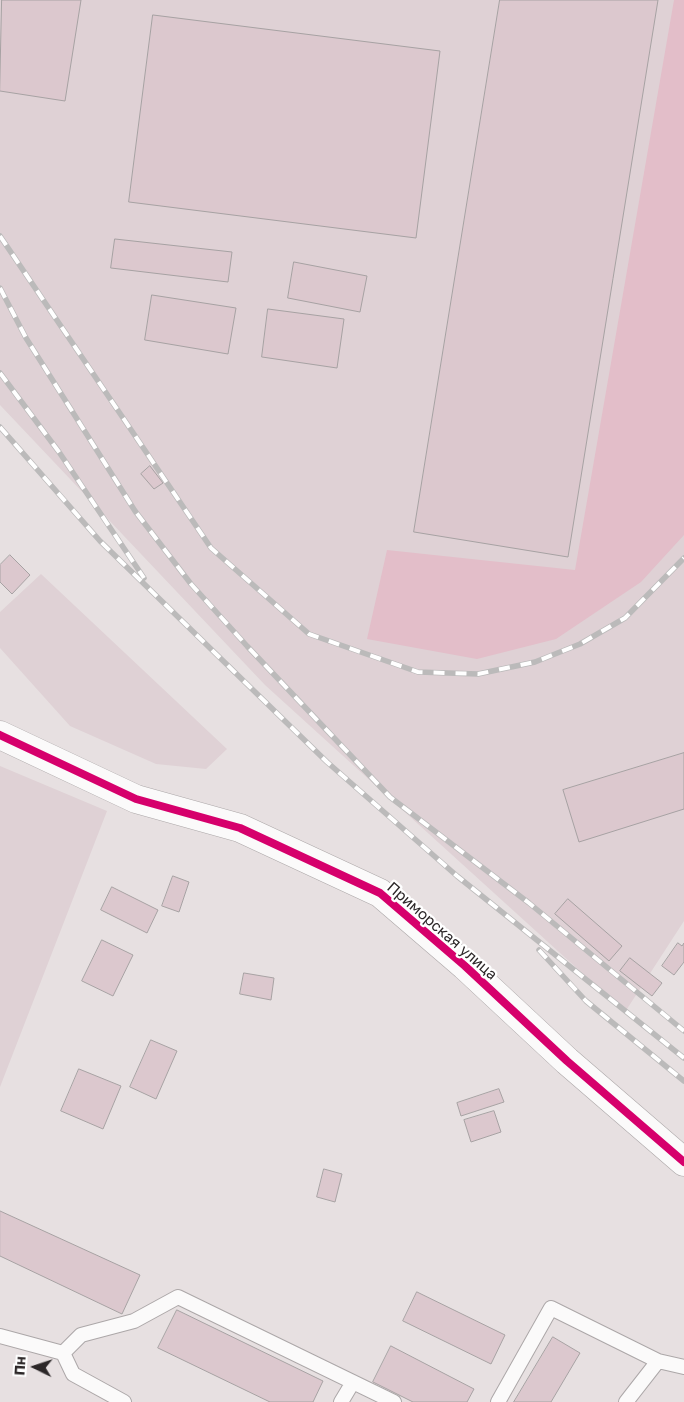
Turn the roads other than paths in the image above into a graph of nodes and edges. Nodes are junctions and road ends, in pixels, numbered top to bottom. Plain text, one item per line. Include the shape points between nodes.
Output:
1 (0, 736) edge
2 (684, 1162) edge
3 (0, 1336) edge
4 (63, 1353) junction
5 (658, 1360) junction
6 (684, 1367) edge
7 (353, 1382) junction
8 (124, 1402) edge
9 (341, 1402) edge
10 (394, 1402) edge
11 (498, 1402) edge
12 (626, 1402) edge

1 - 2 street, Приморская улица via 136,799 240,828 380,893
3 - 4 lane
4 - 7 lane via 81,1335 134,1321 178,1297
4 - 8 lane via 73,1374
5 - 6 lane
5 - 11 lane via 551,1308
5 - 12 lane
7 - 9 lane
7 - 10 lane

